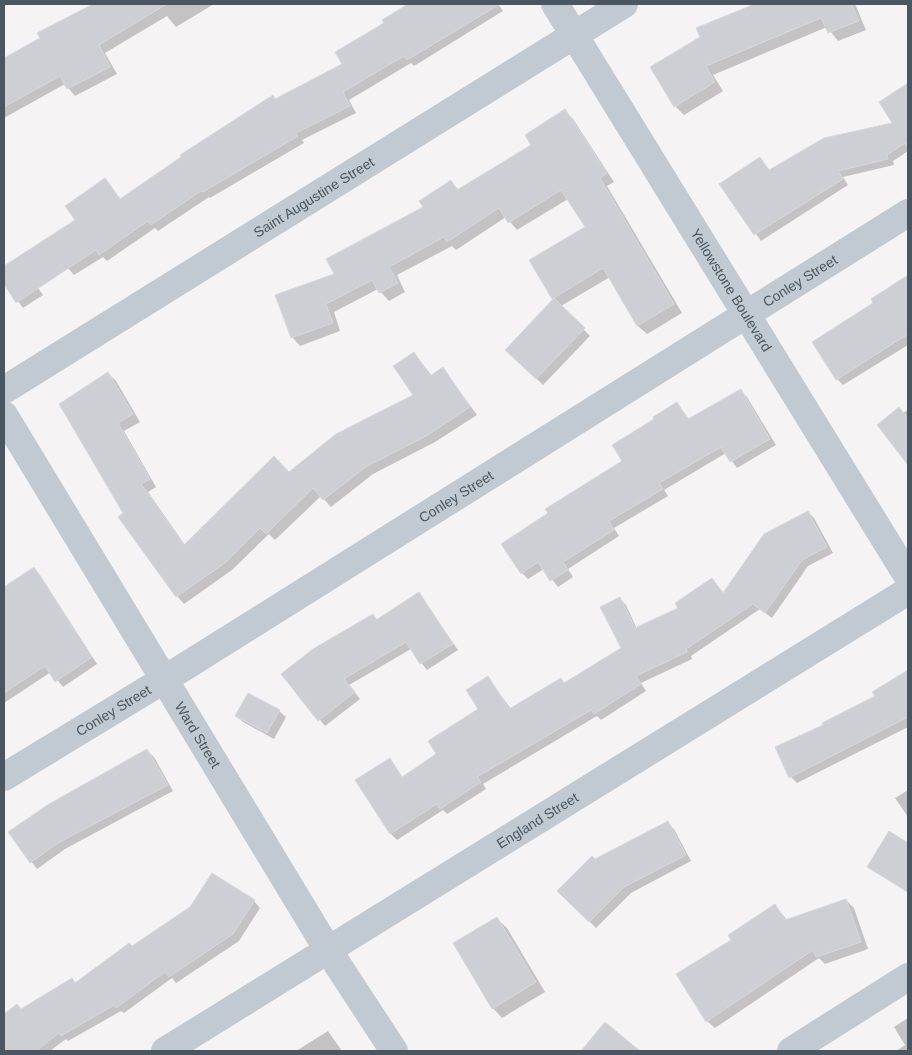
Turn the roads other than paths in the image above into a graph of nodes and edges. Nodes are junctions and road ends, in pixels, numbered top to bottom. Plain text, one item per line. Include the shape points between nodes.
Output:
1 (555, 4) edge
2 (624, 4) edge
3 (574, 35) junction
4 (908, 213) edge
5 (747, 313) junction
6 (4, 390) edge
7 (4, 415) edge
8 (908, 577) edge
9 (908, 591) edge
10 (165, 679) junction
11 (4, 777) edge
12 (328, 950) junction
13 (908, 977) edge
14 (166, 1051) edge
15 (394, 1051) edge
16 (791, 1051) edge

1 - 3 street, Yellowstone Boulevard
2 - 3 street, Saint Augustine Street
3 - 5 street, Yellowstone Boulevard
3 - 6 street, Saint Augustine Street
4 - 5 street, Conley Street
5 - 8 street, Yellowstone Boulevard
5 - 10 street, Conley Street
7 - 10 street, Ward Street
9 - 12 street, England Street
10 - 11 street, Conley Street
10 - 12 street, Ward Street
12 - 14 street, England Street
12 - 15 street, Ward Street
13 - 16 street

